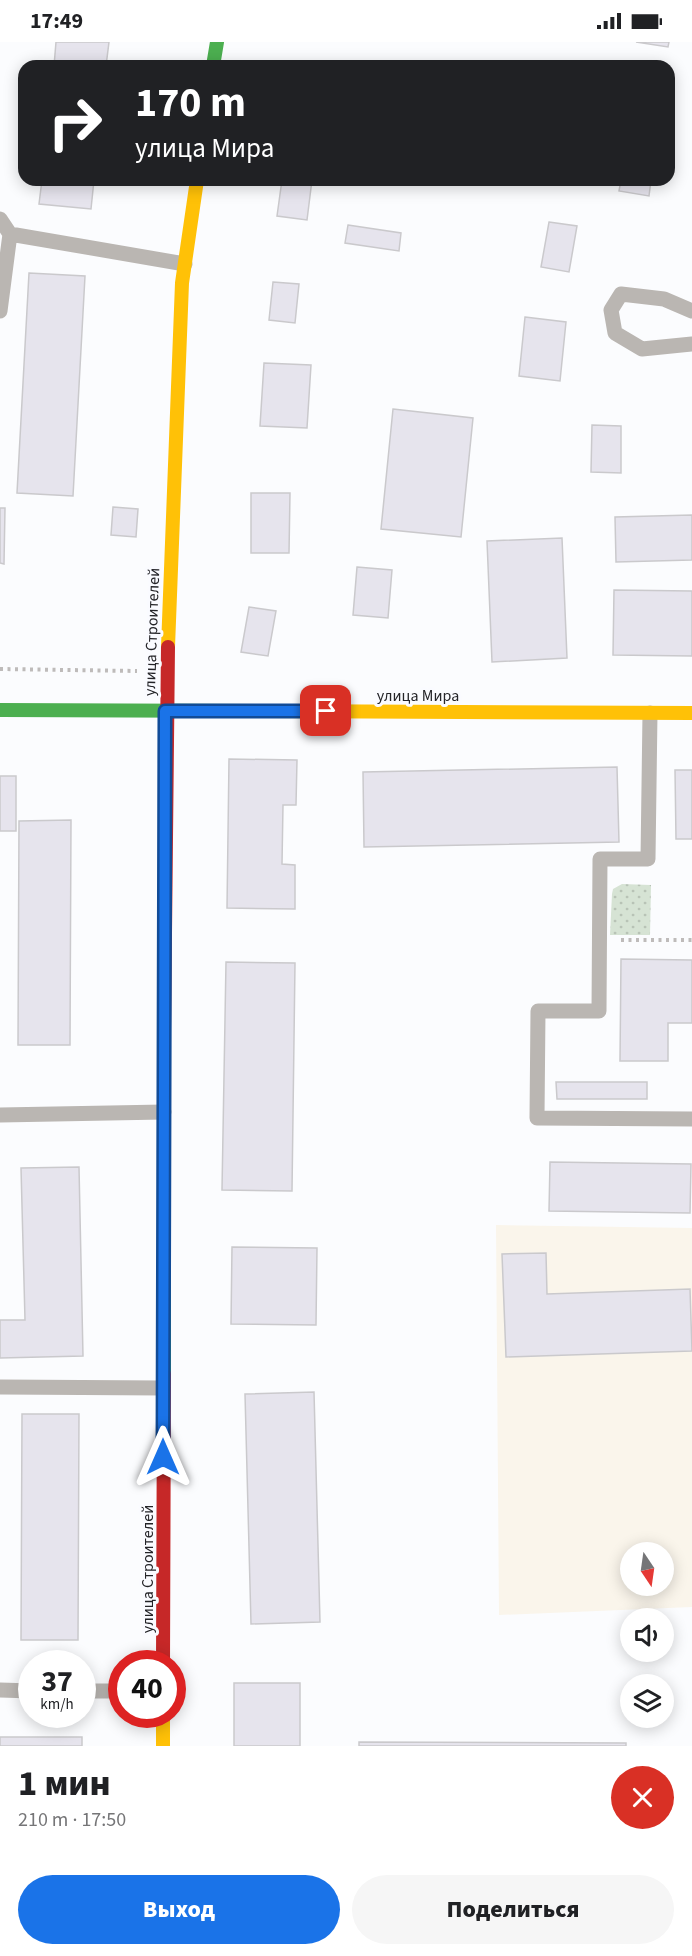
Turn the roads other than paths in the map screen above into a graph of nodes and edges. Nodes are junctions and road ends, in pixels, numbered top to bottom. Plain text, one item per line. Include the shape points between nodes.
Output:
1 (217, 42) edge
2 (214, 60) edge
3 (196, 186) edge
4 (0, 219) edge
5 (10, 234) junction
6 (185, 264) junction
7 (0, 311) edge
8 (692, 311) edge
9 (692, 344) edge
10 (0, 710) edge
11 (165, 711) junction
12 (650, 712) junction
13 (692, 713) edge
14 (164, 1112) junction
15 (0, 1115) edge
16 (692, 1119) edge
17 (0, 1387) edge
18 (163, 1388) junction
19 (163, 1650) edge
20 (0, 1690) edge
21 (18, 1690) edge
22 (163, 1728) edge
23 (163, 1746) edge

1 - 2 street
3 - 6 street, улица Строителей
4 - 5 lane
5 - 6 lane
5 - 7 lane
6 - 11 street, улица Строителей
8 - 9 lane via 664,299 621,294 611,310 615,333 642,349
10 - 11 street, улица Мира
11 - 12 street, улица Мира
11 - 14 street, улица Строителей
12 - 13 street, улица Мира
12 - 16 lane via 648,859 600,859 598,1011 538,1011 537,1118
14 - 15 lane
14 - 18 street, улица Строителей
17 - 18 lane
18 - 19 street, улица Строителей
20 - 21 lane
22 - 23 street

